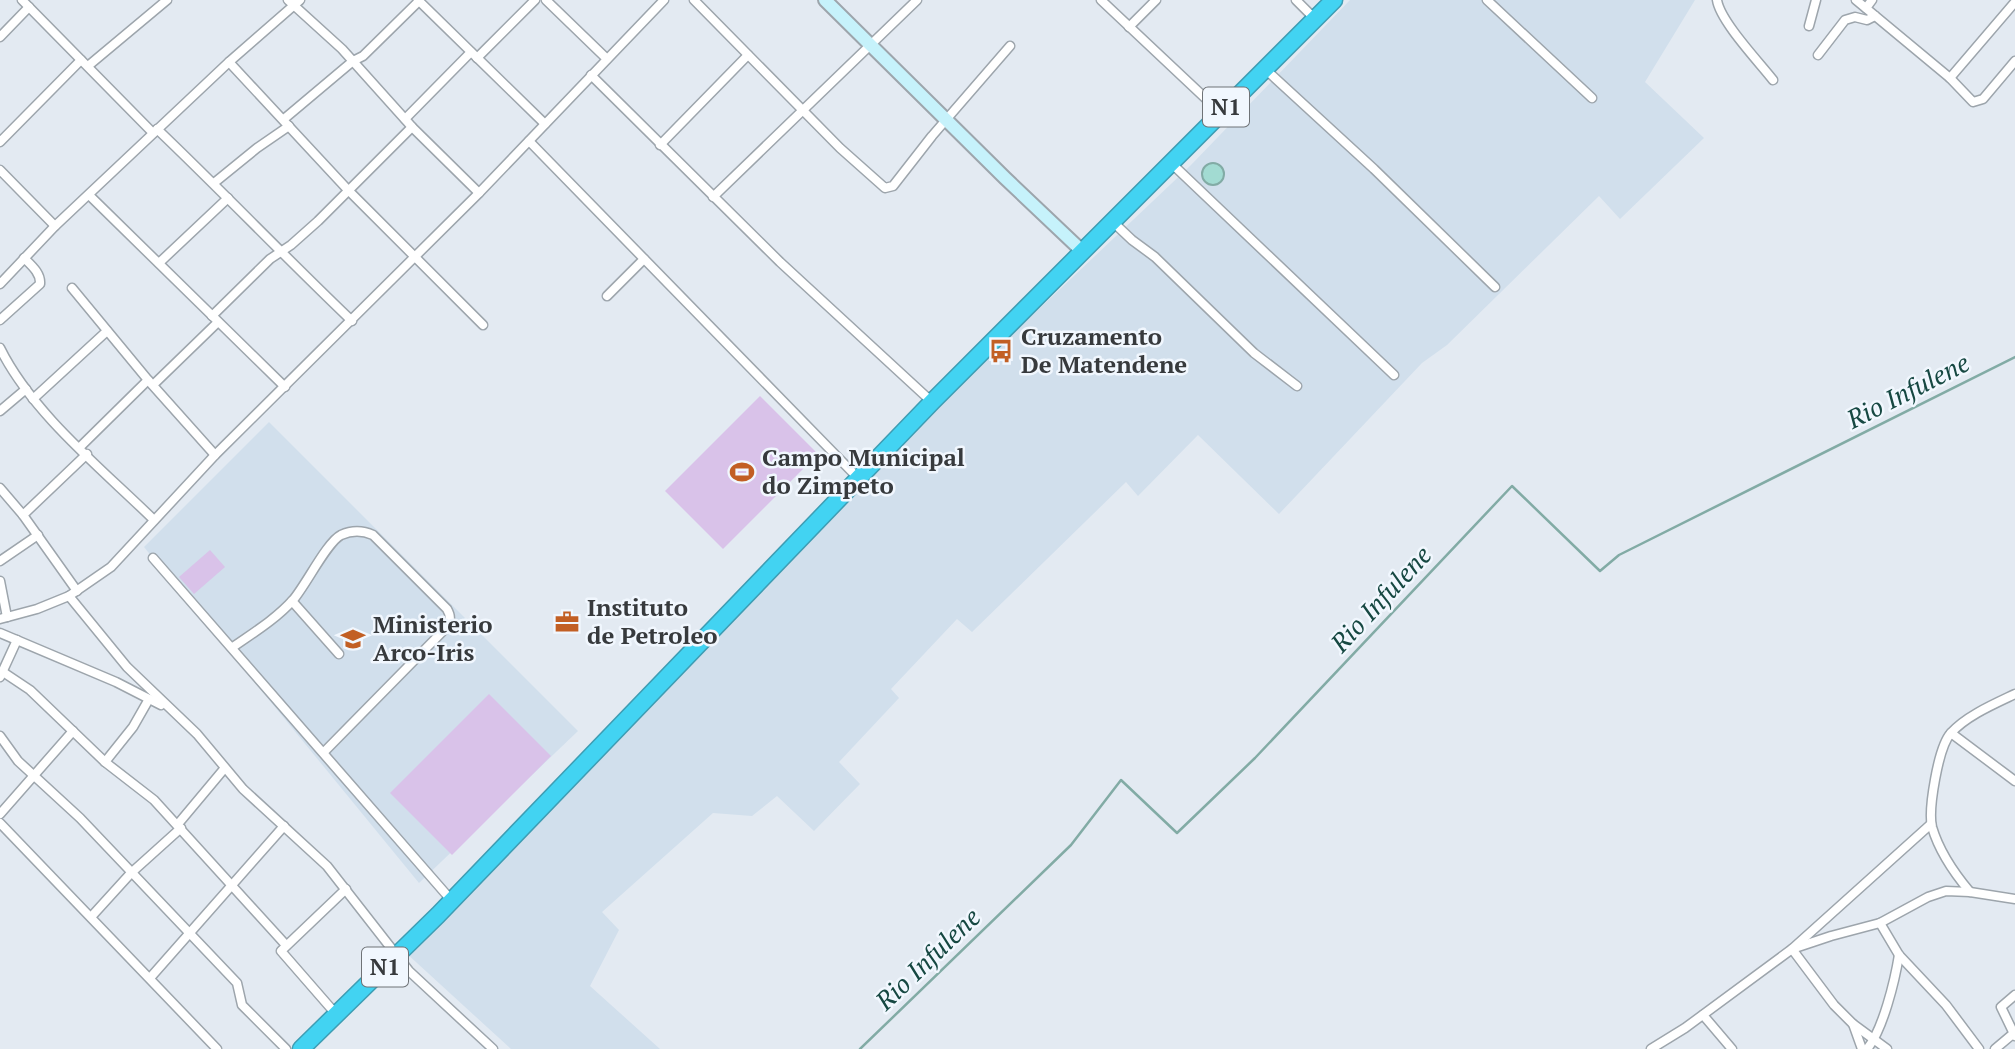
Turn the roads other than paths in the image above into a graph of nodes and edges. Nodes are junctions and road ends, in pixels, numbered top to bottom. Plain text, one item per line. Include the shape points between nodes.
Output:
1 (418, 0) edge
2 (534, 0) edge
3 (546, 0) edge
4 (664, 0) edge
5 (694, 0) edge
6 (825, 0) edge
7 (917, 0) edge
8 (1101, 0) edge
9 (1156, 0) edge
10 (1296, 0) edge
11 (1334, 0) edge
12 (1488, 0) edge
13 (1717, 0) edge
14 (1816, 0) edge
15 (1856, 0) edge
16 (1872, 0) edge
17 (25, 2) edge
18 (160, 2) edge
19 (294, 2) edge
20 (2015, 2) edge
21 (1866, 8) junction
22 (1875, 16) junction
23 (1315, 19) junction
24 (1809, 26) dead end
25 (1129, 27) junction
26 (0, 37) edge
27 (872, 46) junction
28 (1010, 46) dead end
29 (474, 55) junction
30 (748, 55) junction
31 (1818, 55) dead end
32 (607, 58) junction
33 (352, 61) junction
34 (2015, 61) edge
35 (229, 62) junction
36 (85, 63) junction
37 (1264, 68) junction
38 (591, 75) junction
39 (1950, 78) junction
40 (1773, 80) dead end
41 (1592, 98) dead end
42 (803, 110) junction
43 (1220, 112) junction
44 (405, 119) junction
45 (947, 120) junction
46 (286, 122) junction
47 (545, 124) junction
48 (412, 127) junction
49 (155, 131) junction
50 (529, 141) junction
51 (0, 142) edge
52 (660, 145) junction
53 (1170, 162) junction
54 (0, 170) edge
55 (214, 183) junction
56 (348, 190) junction
57 (480, 192) junction
58 (89, 195) junction
59 (713, 197) junction
60 (228, 198) junction
61 (1113, 222) junction
62 (55, 226) junction
63 (1082, 251) junction
64 (280, 253) junction
65 (24, 258) junction
66 (415, 258) junction
67 (644, 259) junction
68 (159, 264) junction
69 (0, 284) edge
70 (1495, 287) dead end
71 (72, 288) dead end
72 (607, 296) dead end
73 (215, 319) junction
74 (0, 320) edge
75 (352, 321) junction
76 (483, 325) dead end
77 (107, 331) junction
78 (0, 348) edge
79 (1394, 375) dead end
80 (150, 383) junction
81 (1297, 386) dead end
82 (285, 387) junction
83 (26, 389) junction
84 (33, 399) junction
85 (932, 402) junction
86 (0, 411) edge
87 (80, 447) junction
88 (87, 454) junction
89 (215, 455) junction
90 (859, 479) junction
91 (0, 488) edge
92 (23, 515) junction
93 (154, 520) junction
94 (38, 535) junction
95 (153, 558) dead end
96 (0, 561) edge
97 (0, 581) edge
98 (73, 593) junction
99 (292, 601) junction
100 (4, 618) edge
101 (0, 633) edge
102 (17, 640) junction
103 (233, 648) junction
104 (339, 654) dead end
105 (2, 675) edge
106 (2015, 694) edge
107 (149, 699) junction
108 (167, 707) junction
109 (73, 731) junction
110 (1951, 733) junction
111 (0, 736) edge
112 (324, 752) junction
113 (105, 762) junction
114 (224, 769) junction
115 (35, 776) junction
116 (2015, 781) edge
117 (0, 814) edge
118 (0, 823) edge
119 (1931, 824) junction
120 (179, 826) junction
121 (284, 826) junction
122 (131, 873) junction
123 (232, 883) junction
124 (346, 889) junction
125 (1970, 892) junction
126 (2015, 899) edge
127 (452, 901) junction
128 (92, 917) junction
129 (1880, 923) junction
130 (189, 933) junction
131 (285, 944) junction
132 (1792, 949) junction
133 (1899, 955) junction
134 (397, 956) junction
135 (150, 978) junction
136 (2015, 995) edge
137 (335, 1013) junction
138 (1703, 1015) junction
139 (1853, 1024) junction
140 (2014, 1035) edge
141 (1874, 1038) junction
142 (217, 1049) edge
143 (286, 1049) edge
144 (301, 1049) edge
145 (493, 1049) edge
146 (1651, 1049) edge
147 (1732, 1049) edge
148 (1865, 1049) edge
149 (1887, 1049) edge
150 (1979, 1049) edge
151 (1995, 1049) edge

1 - 29 street
1 - 33 street via 363,56
2 - 29 street
3 - 32 street
4 - 32 street
5 - 30 street
6 - 27 street
7 - 27 street
8 - 25 street
9 - 25 street
10 - 23 street
11 - 23 highway, N1
12 - 41 street
13 - 40 street via 1726,20
14 - 24 street
15 - 21 street
16 - 21 street
17 - 26 street
17 - 36 street
18 - 36 street
19 - 33 street
19 - 35 street
20 - 39 street
21 - 22 street
22 - 31 street via 1845,20
22 - 39 street
23 - 37 highway, N1
25 - 43 street
27 - 42 street
27 - 45 street
28 - 45 street
29 - 44 street
29 - 47 street
30 - 42 street
30 - 52 street
32 - 38 street
33 - 44 street
33 - 46 street
34 - 39 street via 1979,102 1970,101
35 - 46 street
35 - 49 street
36 - 49 street
36 - 51 street
37 - 43 highway, N1
37 - 70 street
38 - 47 street
38 - 52 street
42 - 45 street via 885,188 893,186
42 - 59 street
43 - 53 highway, N1
44 - 48 street
45 - 63 street
46 - 55 street
46 - 56 street
47 - 50 street
48 - 56 street
48 - 57 street
49 - 55 street
49 - 58 street
50 - 57 street
50 - 67 street
52 - 59 street
53 - 61 highway, N1
53 - 79 street
54 - 62 street
55 - 60 street
56 - 64 street
56 - 66 street
57 - 66 street
58 - 62 street
58 - 68 street
59 - 85 street
60 - 64 street
60 - 68 street
61 - 63 highway, N1
61 - 81 street via 1254,353
62 - 65 street
63 - 85 highway, N1
64 - 73 street
64 - 75 street
65 - 69 street
65 - 74 street via 37,272 40,284
66 - 75 street
66 - 76 street
67 - 72 street
67 - 90 street
68 - 73 street
71 - 77 street
73 - 80 street
73 - 82 street
75 - 82 street
77 - 80 street
77 - 84 street
78 - 83 street
80 - 87 street
80 - 89 street
82 - 89 street
83 - 84 street
83 - 86 street
84 - 87 street
85 - 90 highway, N1
87 - 88 street
88 - 92 street
88 - 93 street
89 - 93 street
90 - 127 highway, N1
91 - 92 street
92 - 94 street
93 - 98 street via 111,567
94 - 96 street
94 - 98 street
95 - 103 street
97 - 100 street
98 - 100 street via 45,607
98 - 108 street via 115,654
99 - 103 street
99 - 104 street
99 - 112 street via 334,541 358,531 373,535 451,616 445,629
101 - 102 street
102 - 105 street
102 - 107 street
103 - 112 street
105 - 109 street via 30,690
106 - 110 street
107 - 108 street
107 - 113 street
108 - 114 street via 197,734
109 - 113 street
109 - 115 street
110 - 116 street
110 - 119 street via 1937,766
111 - 115 street
112 - 127 street
113 - 120 street
114 - 120 street
114 - 121 street
115 - 117 street
115 - 122 street
118 - 128 street
119 - 125 street via 1944,855
119 - 132 street
120 - 122 street
120 - 123 street
121 - 123 street
121 - 124 street
122 - 128 street
122 - 130 street
123 - 130 street
123 - 131 street
124 - 131 street
124 - 134 street
125 - 126 street
125 - 129 street via 1946,891 1928,897
127 - 134 highway, N1
128 - 135 street
129 - 132 street
129 - 133 street
130 - 135 street
130 - 143 street via 239,985 242,1005
131 - 137 street via 282,954
132 - 138 street
132 - 139 street
133 - 141 street
133 - 150 street via 1947,1005
134 - 137 highway, N1
134 - 145 street
135 - 142 street
136 - 140 street via 2001,1007
137 - 144 highway, N1
138 - 146 street
138 - 147 street
139 - 141 street
139 - 148 street
140 - 151 street
141 - 148 street
141 - 149 street

